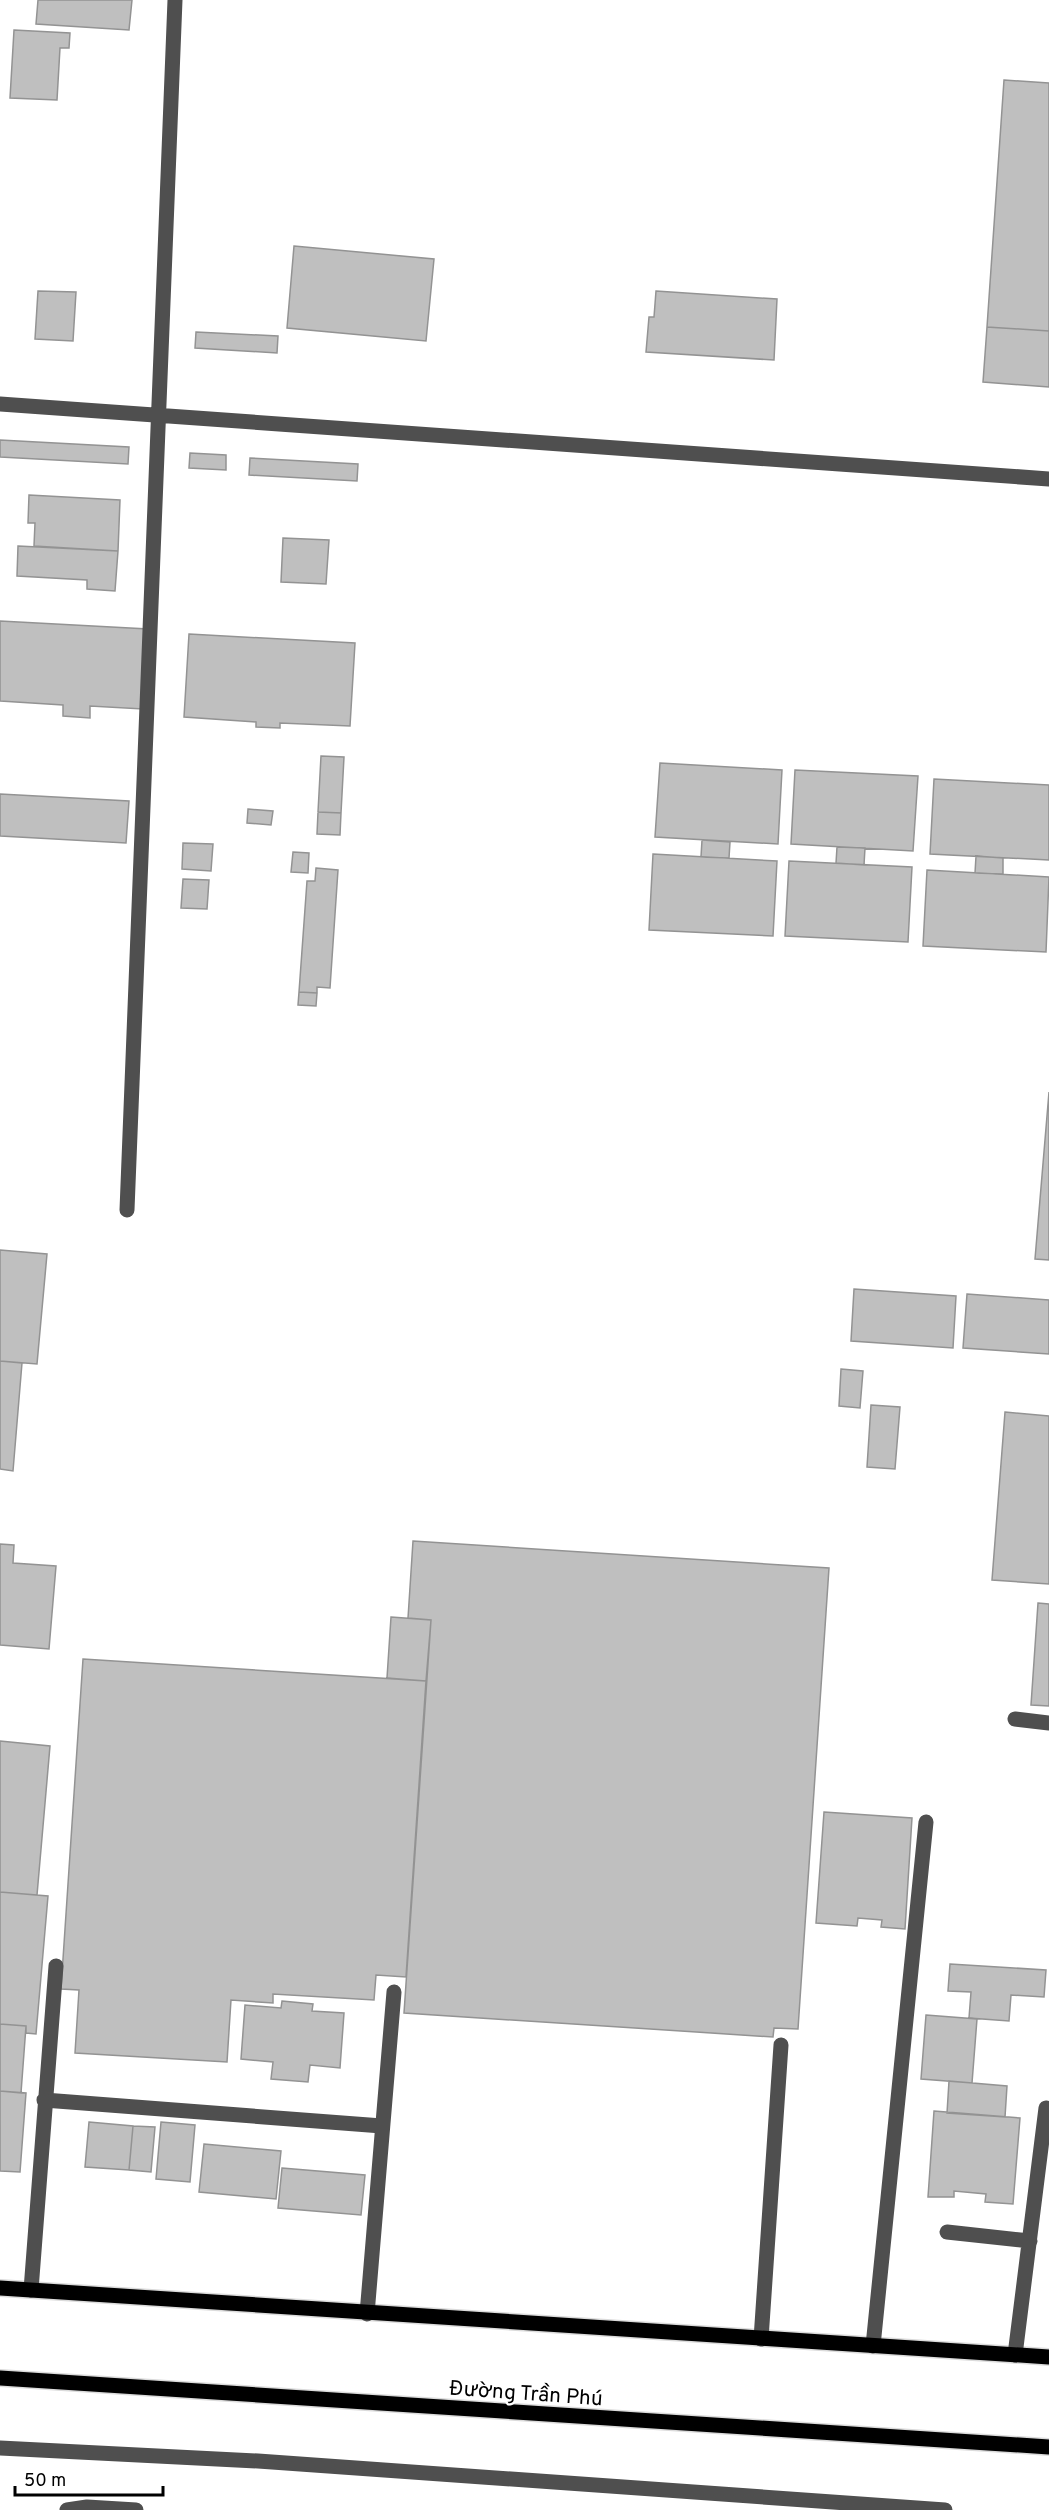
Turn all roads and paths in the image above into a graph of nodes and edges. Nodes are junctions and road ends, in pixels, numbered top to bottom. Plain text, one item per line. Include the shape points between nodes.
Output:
1 (175, 0) edge
2 (0, 404) edge
3 (159, 417) junction
4 (1049, 479) edge
5 (127, 1210) dead end
6 (1015, 1719) dead end
7 (1049, 1723) edge
8 (926, 1822) dead end
9 (56, 1966) dead end
10 (394, 1992) dead end
11 (781, 2045) dead end
12 (44, 2100) junction
13 (1046, 2108) dead end
14 (382, 2126) junction
15 (947, 2232) dead end
16 (1030, 2241) junction
17 (0, 2288) edge
18 (31, 2290) junction
19 (367, 2314) junction
20 (761, 2339) junction
21 (873, 2346) junction
22 (1015, 2355) junction
23 (1049, 2357) edge
24 (0, 2378) edge
25 (1049, 2447) edge
26 (0, 2448) edge
27 (67, 2510) edge
28 (136, 2510) edge
29 (945, 2510) edge

1 - 3 street
2 - 3 street
3 - 4 street
3 - 5 street
6 - 7 street
8 - 21 street
9 - 12 street
10 - 14 street
11 - 20 street
12 - 14 street
12 - 18 street
13 - 16 street
14 - 19 street
15 - 16 street
16 - 22 street
17 - 18 main road
18 - 19 main road
19 - 20 main road
20 - 21 main road
21 - 22 main road
22 - 23 main road
24 - 25 main road, Đường Trần Phú
26 - 29 street via 270,2462
27 - 28 street

